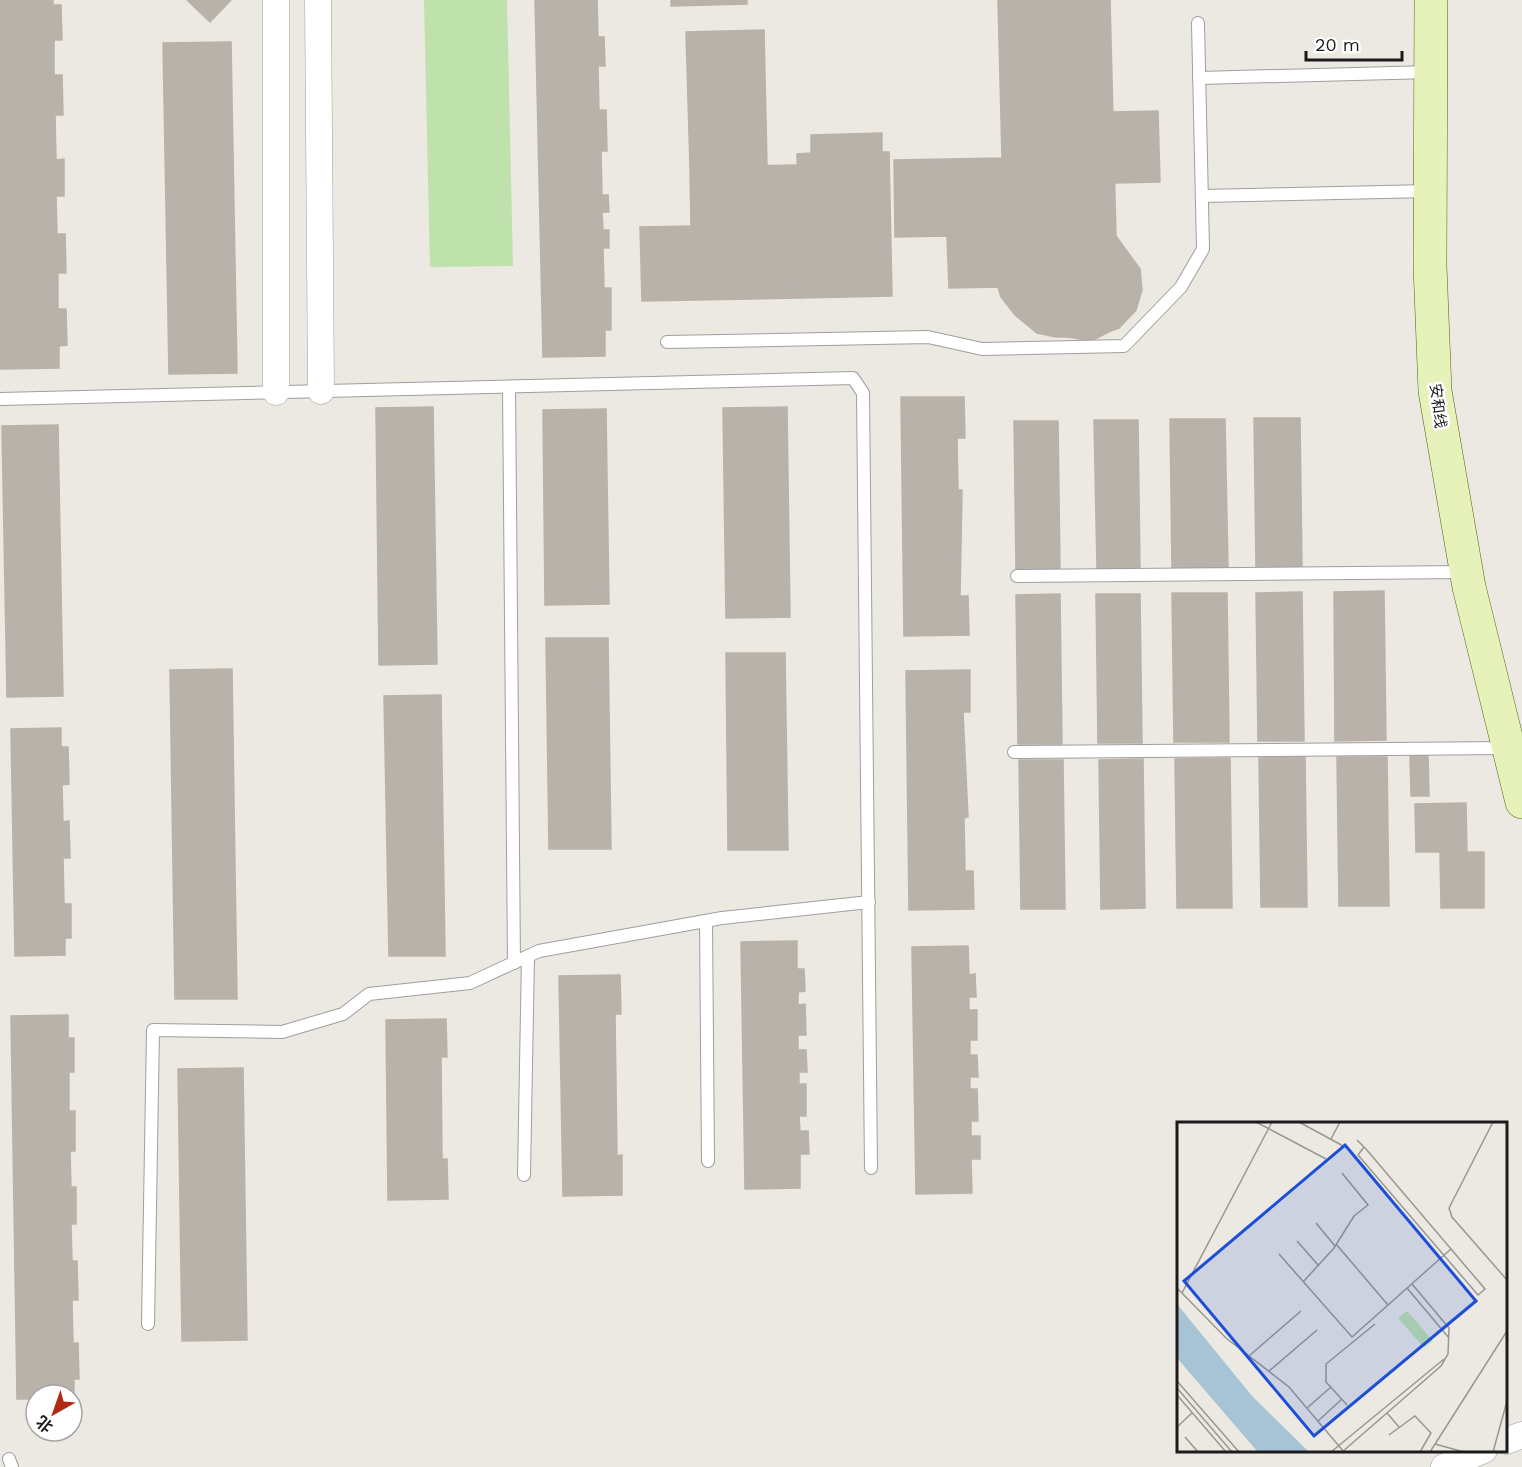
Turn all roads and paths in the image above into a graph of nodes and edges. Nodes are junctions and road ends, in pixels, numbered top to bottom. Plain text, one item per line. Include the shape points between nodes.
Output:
1 (276, 0) edge
2 (318, 0) edge
3 (1431, 0) edge
4 (1198, 23) dead end
5 (1431, 72) junction
6 (1199, 78) junction
7 (1431, 191) junction
8 (1202, 196) junction
9 (667, 342) dead end
10 (509, 387) junction
11 (321, 391) junction
12 (276, 392) junction
13 (0, 399) edge
14 (1466, 572) junction
15 (1017, 576) dead end
16 (1509, 748) junction
17 (1014, 752) dead end
18 (1522, 802) edge
19 (869, 902) junction
20 (706, 921) junction
21 (528, 956) junction
22 (514, 963) junction
23 (708, 1161) dead end
24 (872, 1168) dead end
25 (524, 1175) dead end
26 (148, 1324) dead end
27 (1522, 1435) edge
28 (1507, 1441) edge
29 (1479, 1452) edge
30 (1444, 1467) edge

1 - 12 street
2 - 11 street
3 - 5 main road, 安和线
4 - 6 lane
5 - 6 lane
5 - 7 main road, 安和线
6 - 8 lane
7 - 8 lane
7 - 14 main road, 安和线 via 1435,391
8 - 9 lane via 1203,249 1181,287 1124,346 982,349 928,337
10 - 11 lane
10 - 19 lane via 853,378 863,393
10 - 22 lane
11 - 12 lane
12 - 13 lane
14 - 15 lane
14 - 16 main road, 安和线
16 - 17 lane
16 - 18 main road, 安和线
19 - 20 lane
19 - 24 lane
20 - 21 lane
20 - 23 lane
21 - 22 lane
21 - 25 lane
22 - 26 lane via 470,983 369,994 343,1014 282,1032 153,1030
27 - 28 street
29 - 30 street

